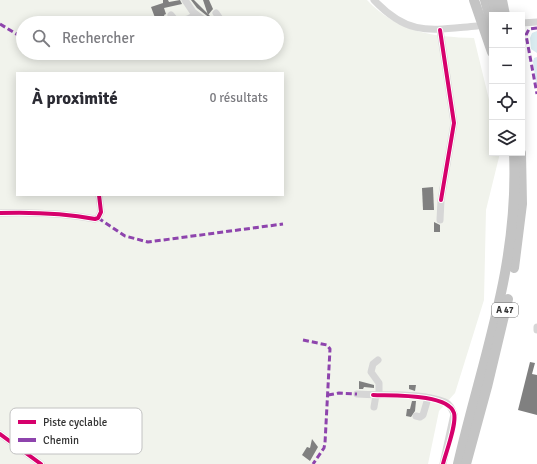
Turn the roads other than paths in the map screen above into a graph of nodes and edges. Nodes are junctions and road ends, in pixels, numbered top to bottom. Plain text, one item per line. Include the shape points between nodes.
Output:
1 (185, 0) edge
2 (374, 0) edge
3 (474, 0) edge
4 (485, 0) edge
5 (494, 0) edge
6 (502, 0) edge
7 (496, 12) edge
8 (504, 12) edge
9 (216, 13) dead end
10 (195, 14) joint
11 (489, 15) edge
12 (198, 16) edge
13 (218, 16) edge
14 (537, 22) edge
15 (525, 23) edge
16 (477, 26) dead end
17 (440, 30) junction
18 (491, 48) edge
19 (514, 156) edge
20 (521, 156) edge
21 (99, 196) edge
22 (0, 213) edge
23 (440, 220) dead end
24 (537, 327) edge
25 (537, 330) edge
26 (378, 360) dead end
27 (357, 394) dead end
28 (376, 395) junction
29 (428, 398) junction
30 (374, 407) dead end
31 (416, 416) dead end
32 (0, 434) edge
33 (10, 441) edge
34 (27, 454) edge
35 (41, 464) edge
36 (443, 464) edge
37 (458, 464) edge
38 (466, 464) edge

1 - 10 street
2 - 17 street via 386,12 410,26 421,30
3 - 18 highway
4 - 11 highway
5 - 7 highway
6 - 8 highway
9 - 13 street
10 - 12 street
14 - 15 street
16 - 17 street
17 - 23 street via 454,123
19 - 37 highway, A 47 via 513,217 507,271
20 - 38 highway, A 47 via 522,204 517,252 504,317
21 - 22 street via 101,212 95,219 28,212
24 - 25 street
26 - 28 street via 373,364 371,372 379,383
27 - 28 street
28 - 29 street
28 - 30 street
29 - 31 street via 423,415
29 - 36 street via 446,403 454,414
32 - 33 street
34 - 35 street

